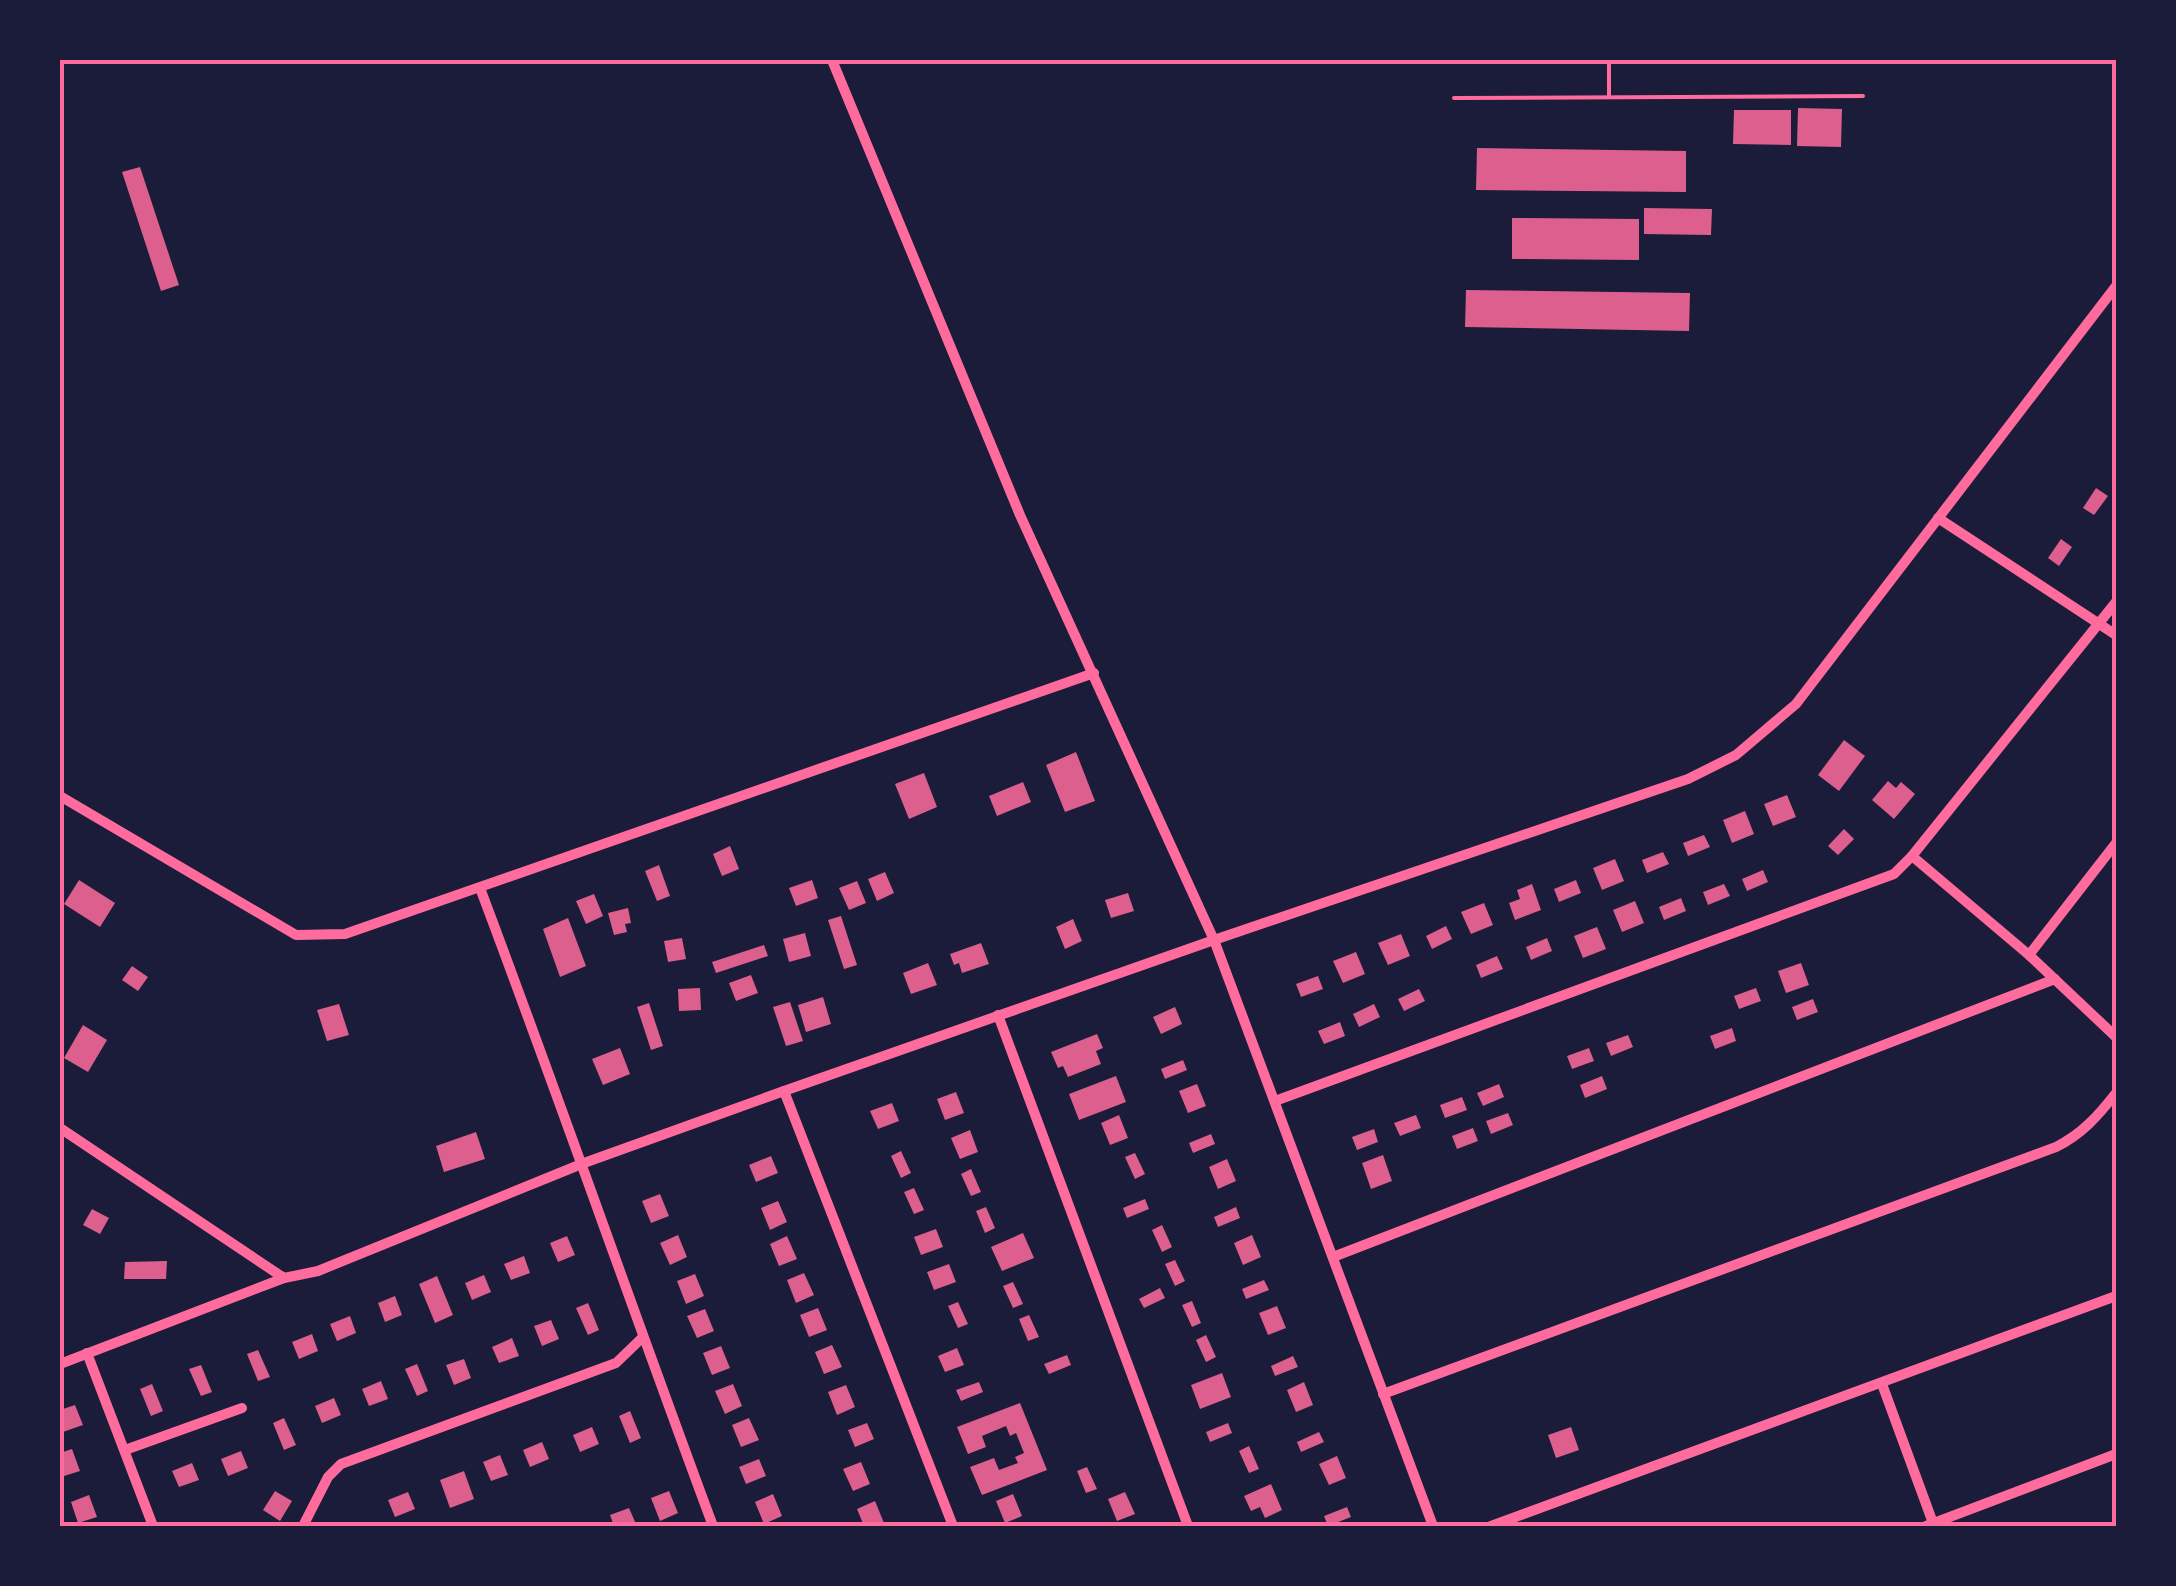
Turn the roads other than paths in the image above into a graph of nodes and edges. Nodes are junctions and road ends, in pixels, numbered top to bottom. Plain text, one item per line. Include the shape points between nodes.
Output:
1 (832, 60) edge
2 (2116, 286) edge
3 (1938, 518) junction
4 (2116, 602) edge
5 (2099, 624) junction
6 (2116, 635) edge
7 (1094, 673) junction
8 (60, 796) edge
9 (2116, 843) edge
10 (1912, 856) junction
11 (480, 888) junction
12 (1214, 940) junction
13 (2029, 956) junction
14 (2054, 979) junction
15 (998, 1015) junction
16 (2116, 1036) edge
17 (784, 1090) junction
18 (2116, 1093) edge
19 (1275, 1101) junction
20 (60, 1128) edge
21 (584, 1163) junction
22 (1333, 1257) junction
23 (284, 1278) junction
24 (2116, 1296) edge
25 (643, 1337) junction
26 (87, 1353) junction
27 (60, 1364) edge
28 (1882, 1384) junction
29 (1383, 1394) junction
30 (242, 1408) dead end
31 (125, 1450) junction
32 (2116, 1454) edge
33 (1930, 1525) edge
34 (153, 1526) edge
35 (303, 1526) edge
36 (713, 1526) edge
37 (952, 1526) edge
38 (1188, 1526) edge
39 (1433, 1526) edge
40 (1491, 1526) edge

1 - 7 street via 1013,498
2 - 3 street
3 - 5 street
3 - 12 street via 1796,704 1736,756 1688,779
4 - 5 street
5 - 6 street
5 - 10 street
7 - 11 street
7 - 12 street
8 - 11 street via 296,935 345,934
9 - 13 street
10 - 13 street
10 - 19 street via 1894,874 1860,889
11 - 21 street
12 - 15 street
12 - 19 street
13 - 14 street
14 - 16 street
14 - 22 street
15 - 17 street
15 - 38 street
17 - 21 street
17 - 37 street
18 - 29 street via 2096,1119 2056,1147
19 - 22 street
20 - 23 street
21 - 23 street via 318,1271
21 - 25 street
22 - 29 street
23 - 26 street
24 - 28 street
25 - 35 street via 616,1362 341,1464
25 - 36 street
26 - 27 street
26 - 31 street
28 - 33 street
28 - 40 street
29 - 39 street
30 - 31 street
31 - 34 street
32 - 33 street

